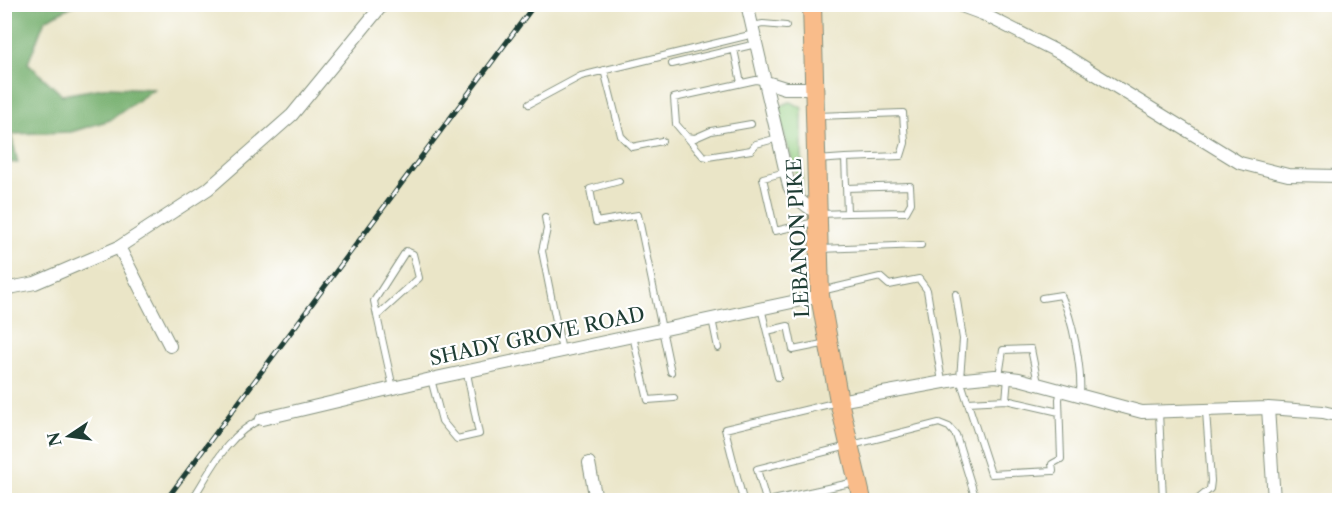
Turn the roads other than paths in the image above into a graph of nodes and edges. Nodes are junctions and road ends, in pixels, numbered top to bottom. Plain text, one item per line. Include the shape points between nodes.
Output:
1 (383, 4) edge
2 (747, 4) edge
3 (823, 4) edge
4 (956, 4) edge
5 (812, 5) edge
6 (786, 26) dead end
7 (754, 34) junction
8 (734, 49) junction
9 (672, 64) dead end
10 (604, 70) junction
11 (766, 82) junction
12 (741, 83) junction
13 (814, 88) junction
14 (529, 104) dead end
15 (815, 116) junction
16 (752, 124) dead end
17 (687, 137) junction
18 (779, 138) junction
19 (663, 141) dead end
20 (845, 158) junction
21 (816, 160) junction
22 (786, 172) junction
23 (1337, 173) edge
24 (619, 181) dead end
25 (846, 188) junction
26 (847, 213) junction
27 (545, 217) dead end
28 (818, 218) junction
29 (921, 245) dead end
30 (118, 247) junction
31 (819, 249) junction
32 (4, 289) edge
33 (820, 293) junction
34 (956, 294) dead end
35 (1042, 298) dead end
36 (761, 308) junction
37 (377, 316) junction
38 (711, 318) junction
39 (661, 329) junction
40 (767, 331) junction
41 (633, 336) junction
42 (828, 343) junction
43 (170, 346) dead end
44 (718, 348) dead end
45 (562, 352) junction
46 (671, 372) dead end
47 (467, 373) junction
48 (778, 377) dead end
49 (1004, 377) junction
50 (431, 379) junction
51 (960, 379) junction
52 (942, 382) junction
53 (1038, 385) junction
54 (393, 388) junction
55 (1061, 391) junction
56 (1080, 396) junction
57 (674, 398) dead end
58 (1006, 400) junction
59 (838, 401) junction
60 (968, 402) junction
61 (1268, 408) junction
62 (1206, 411) junction
63 (1059, 412) junction
64 (1159, 412) junction
65 (1340, 416) edge
66 (262, 419) joint
67 (848, 446) junction
68 (589, 463) dead end
69 (856, 481) junction
70 (192, 501) edge
71 (596, 501) edge
72 (743, 501) edge
73 (766, 501) edge
74 (773, 501) edge
75 (862, 501) edge
76 (976, 501) edge
77 (1163, 501) edge
78 (1197, 501) edge
79 (1274, 501) edge

1 - 30 street via 292,115 208,189
2 - 7 street
3 - 5 street
4 - 23 street via 1066,56 1240,163 1288,175
5 - 13 main road, LEBANON PIKE
6 - 7 lane
7 - 8 lane
7 - 10 lane
7 - 11 street
8 - 9 lane
8 - 12 lane
10 - 14 lane via 581,76
10 - 19 lane via 621,136 632,147
11 - 12 lane
11 - 13 street via 785,88
11 - 18 street
12 - 17 lane via 674,98 676,124
13 - 15 main road, LEBANON PIKE
15 - 20 lane via 903,113 902,156
15 - 21 main road, LEBANON PIKE
16 - 17 lane
17 - 18 lane via 708,157 751,150 756,144
18 - 22 street
20 - 21 lane
20 - 25 lane
21 - 28 main road, LEBANON PIKE
22 - 28 street via 792,192
22 - 28 lane via 763,178 775,231
24 - 39 lane via 590,189 596,222 638,215
25 - 26 lane
25 - 26 lane via 910,186 906,212
26 - 28 lane
27 - 45 lane via 547,229 542,251
28 - 31 main road, LEBANON PIKE
29 - 31 lane
30 - 32 street via 35,283
30 - 43 street
31 - 33 main road, LEBANON PIKE
33 - 36 street, SHADY GROVE ROAD
33 - 42 main road, LEBANON PIKE
33 - 52 lane via 880,277 889,285 919,279 927,290
34 - 51 lane via 963,339
35 - 56 lane via 1060,295 1067,308 1081,378
36 - 38 street, SHADY GROVE ROAD
36 - 40 lane
37 - 37 lane via 419,278 413,254 406,251 374,301
37 - 54 lane
38 - 39 street, SHADY GROVE ROAD
38 - 44 lane
39 - 41 street, SHADY GROVE ROAD
39 - 46 lane
40 - 42 lane via 788,326 794,350
40 - 48 lane
41 - 45 street, SHADY GROVE ROAD
41 - 57 lane via 648,400
42 - 59 main road, LEBANON PIKE
45 - 47 street, SHADY GROVE ROAD
47 - 50 street, SHADY GROVE ROAD
47 - 50 lane via 479,434 457,439 442,421
49 - 51 street
49 - 53 street
49 - 53 lane via 1003,350 1030,349
49 - 58 lane
50 - 54 street, SHADY GROVE ROAD
51 - 52 street
51 - 60 lane
52 - 59 street
53 - 55 street
54 - 66 street, SHADY GROVE ROAD
55 - 56 street
55 - 63 lane
56 - 64 street via 1142,412
58 - 60 lane
58 - 63 lane
59 - 67 main road, LEBANON PIKE
59 - 72 lane via 725,429
60 - 63 lane via 991,474 1053,471 1052,464 1061,459
61 - 62 street
61 - 65 street
61 - 79 street
62 - 64 street
62 - 78 lane via 1211,481 1210,489
64 - 77 lane
66 - 70 lane via 247,426 227,446
67 - 69 main road, LEBANON PIKE
67 - 73 lane via 757,469
67 - 76 lane via 939,423 949,427 956,435
68 - 71 street
69 - 74 lane
69 - 75 main road, LEBANON PIKE

